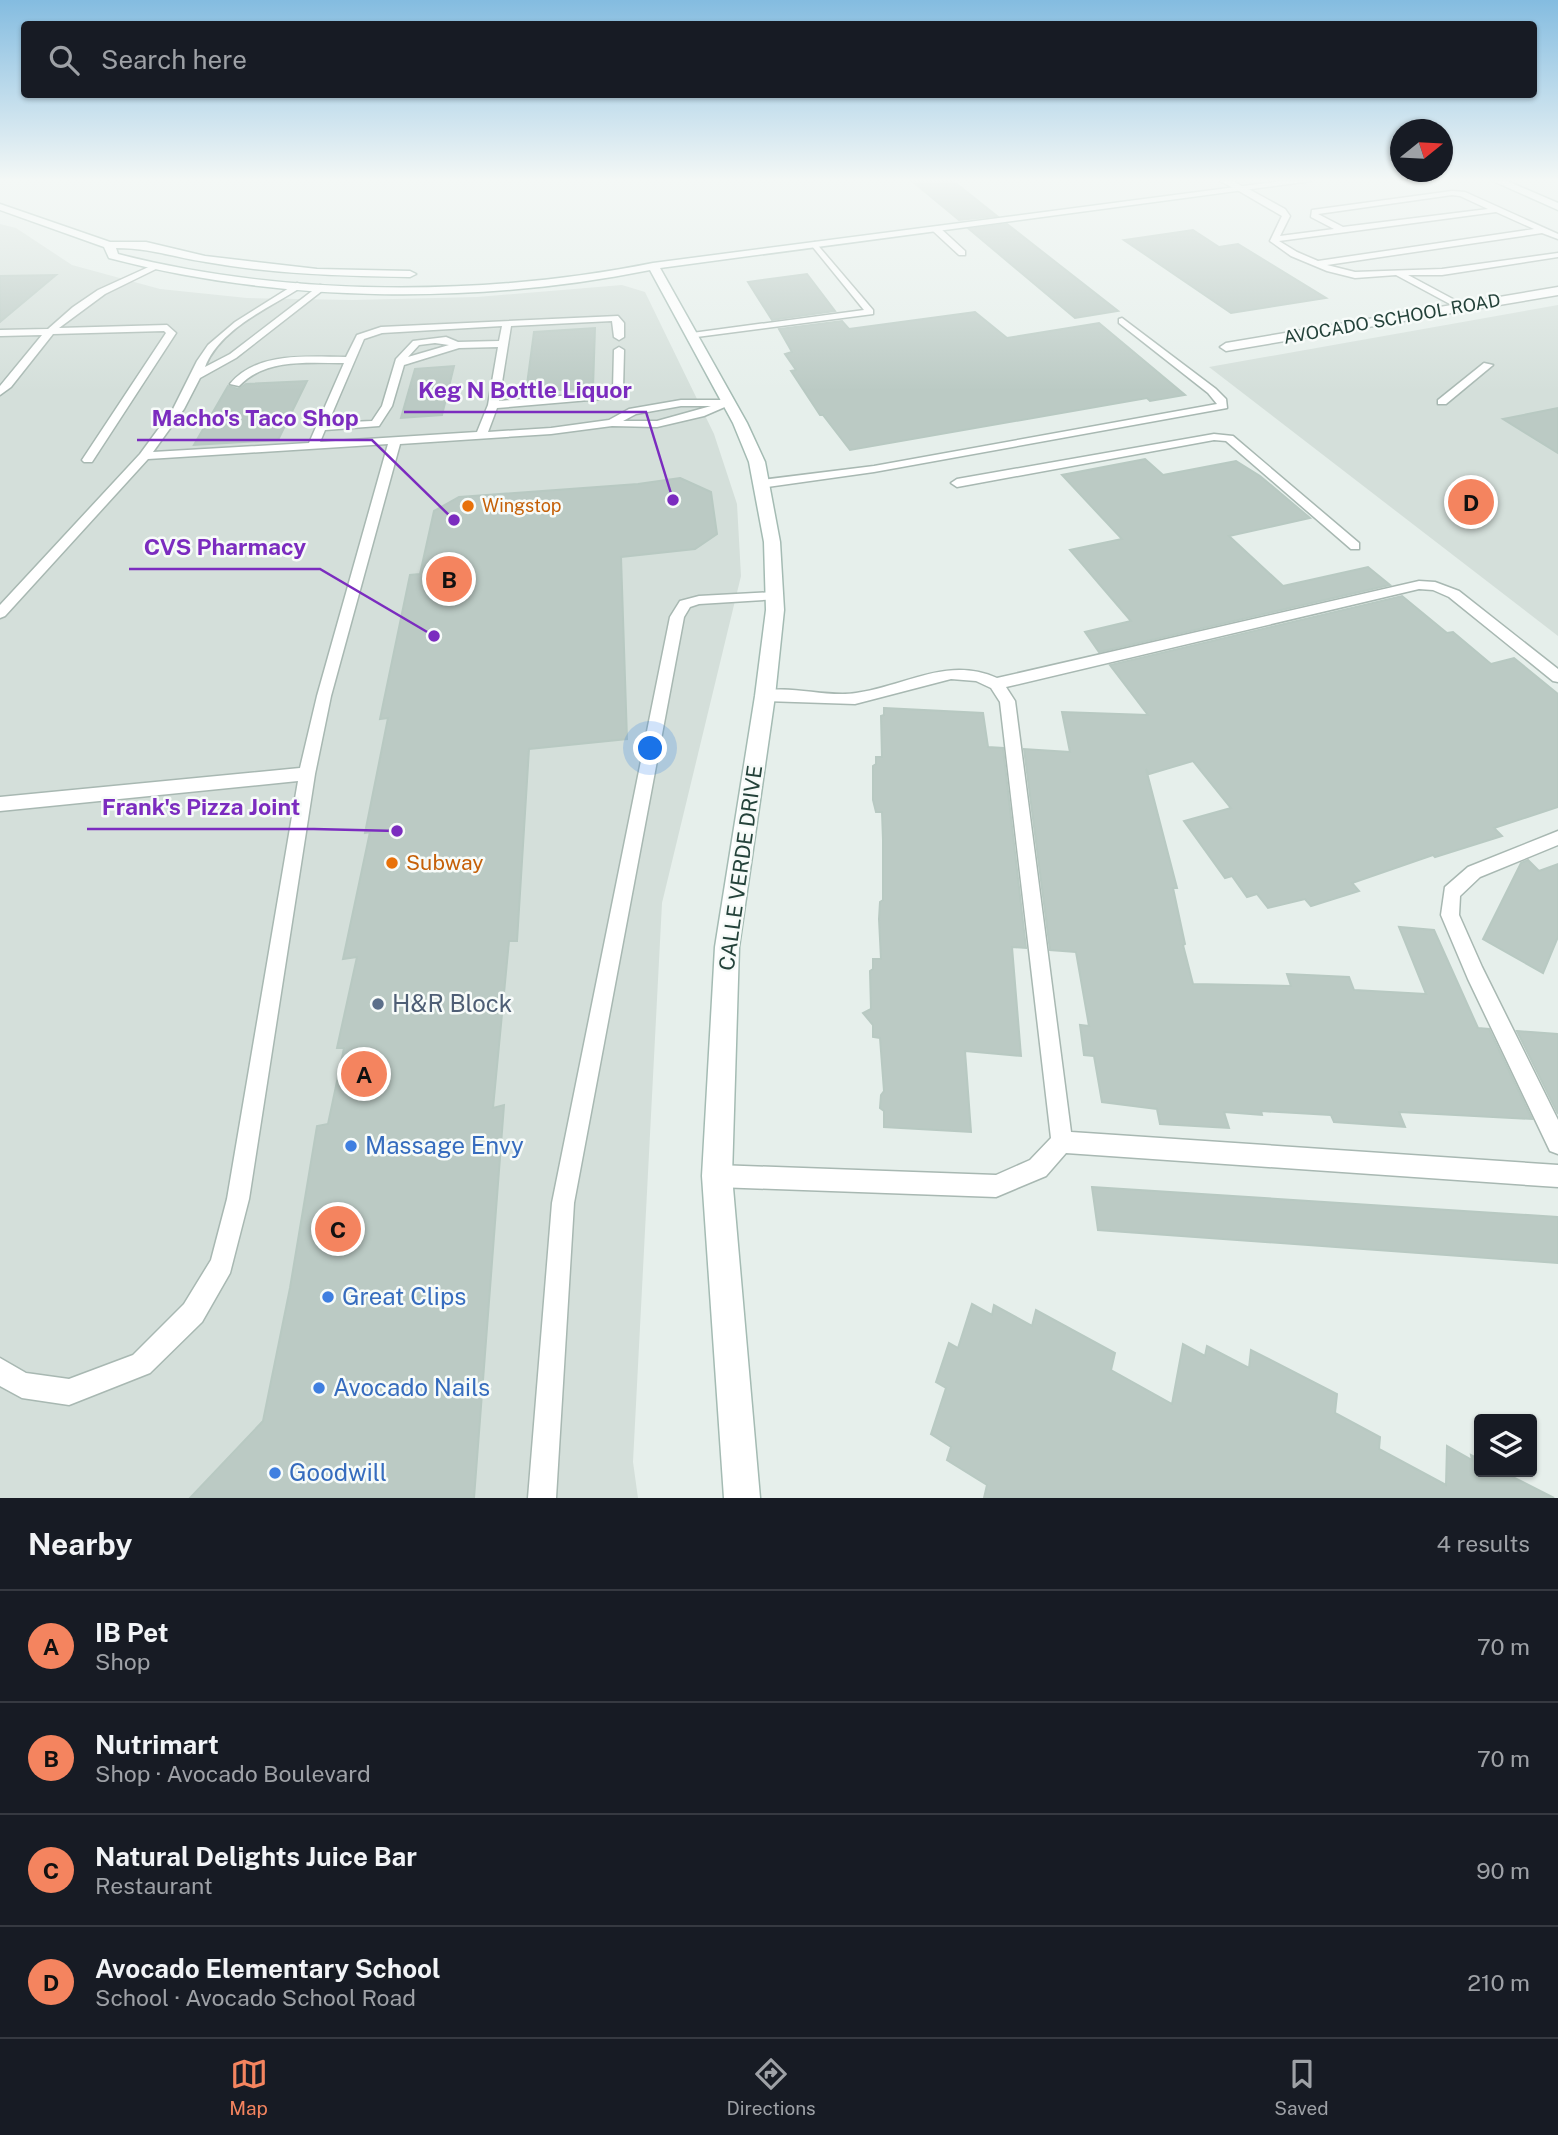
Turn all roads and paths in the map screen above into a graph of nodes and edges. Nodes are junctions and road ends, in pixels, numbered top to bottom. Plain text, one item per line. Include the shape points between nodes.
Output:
1 (111, 251) edge
2 (171, 251) edge
3 (762, 251) edge
4 (821, 251) edge
5 (960, 251) edge
6 (1289, 251) edge
7 (1404, 251) edge
8 (962, 253) dead end
9 (1558, 255) edge
10 (607, 261) dead end
11 (1317, 264) junction
12 (653, 265) junction
13 (156, 267) junction
14 (278, 268) junction
15 (1397, 272) junction
16 (454, 274) dead end
17 (421, 275) dead end
18 (297, 286) junction
19 (323, 287) junction
20 (1558, 291) edge
21 (1461, 307) junction
22 (1122, 321) dead end
23 (507, 323) junction
24 (52, 330) junction
25 (0, 333) edge
26 (619, 337) dead end
27 (692, 337) junction
28 (503, 344) junction
29 (1226, 348) dead end
30 (619, 350) dead end
31 (350, 360) junction
32 (1488, 365) dead end
33 (196, 376) junction
34 (235, 384) dead end
35 (0, 392) edge
36 (1442, 402) dead end
37 (729, 403) junction
38 (493, 405) junction
39 (612, 423) junction
40 (322, 427) junction
41 (481, 436) junction
42 (395, 441) junction
43 (313, 446) junction
44 (145, 456) junction
45 (88, 460) dead end
46 (957, 483) dead end
47 (761, 484) junction
48 (1355, 546) dead end
49 (774, 596) junction
50 (0, 614) edge
51 (1558, 677) edge
52 (996, 684) junction
53 (765, 696) junction
54 (307, 774) junction
55 (0, 804) edge
56 (1558, 838) edge
57 (1062, 1142) junction
58 (1558, 1143) edge
59 (717, 1176) junction
60 (1558, 1176) edge
61 (0, 1371) edge
62 (542, 1498) edge
63 (742, 1498) edge

1 - 13 main road via 113,256
2 - 14 main road
3 - 12 main road
4 - 27 lane via 870,312
5 - 8 lane
6 - 11 lane
7 - 11 lane
9 - 15 lane via 1442,272
10 - 12 main road
11 - 15 lane via 1355,275
12 - 19 main road via 614,275 530,284
12 - 27 main road, CALLE VERDE DRIVE
13 - 14 main road via 176,262 251,272
13 - 18 main road
13 - 24 lane via 99,294
14 - 17 main road
15 - 21 lane
16 - 18 main road
18 - 19 main road
18 - 33 lane via 213,345 200,360
19 - 33 lane via 233,355
20 - 21 main road, AVOCADO SCHOOL ROAD
21 - 29 main road, AVOCADO SCHOOL ROAD
22 - 47 lane via 1212,391 1223,406 874,469
23 - 26 lane via 615,318
23 - 28 lane
23 - 31 lane via 367,332
24 - 25 lane
24 - 35 lane
24 - 45 lane via 153,327 171,333
27 - 37 main road, CALLE VERDE DRIVE
28 - 38 lane
28 - 40 lane via 416,343 400,363 387,406 375,424
30 - 38 lane via 618,390 613,395
31 - 34 lane via 254,367
31 - 40 lane
32 - 36 lane
33 - 44 lane
37 - 39 lane via 681,403 633,411
37 - 39 lane via 676,421 636,428
37 - 47 main road, CALLE VERDE DRIVE via 757,462
38 - 41 lane
39 - 41 lane
40 - 43 lane
41 - 42 lane
42 - 43 lane
42 - 54 lane
43 - 44 lane via 201,449
44 - 50 lane
46 - 48 lane via 1214,437 1229,439
47 - 49 main road, CALLE VERDE DRIVE via 772,542
49 - 53 main road, CALLE VERDE DRIVE
49 - 62 lane via 699,600 685,604 677,617 563,1203
51 - 52 lane via 1454,594 1419,585
52 - 53 lane via 978,676 951,674 855,699
52 - 57 lane via 1007,701
53 - 59 main road, CALLE VERDE DRIVE via 727,947
54 - 55 lane
54 - 61 lane via 239,1199 222,1265 193,1313 141,1364 69,1392 22,1385
56 - 58 lane via 1474,872 1451,893 1450,915
57 - 59 lane via 1038,1168 996,1186
57 - 60 lane
59 - 63 main road, CALLE VERDE DRIVE

